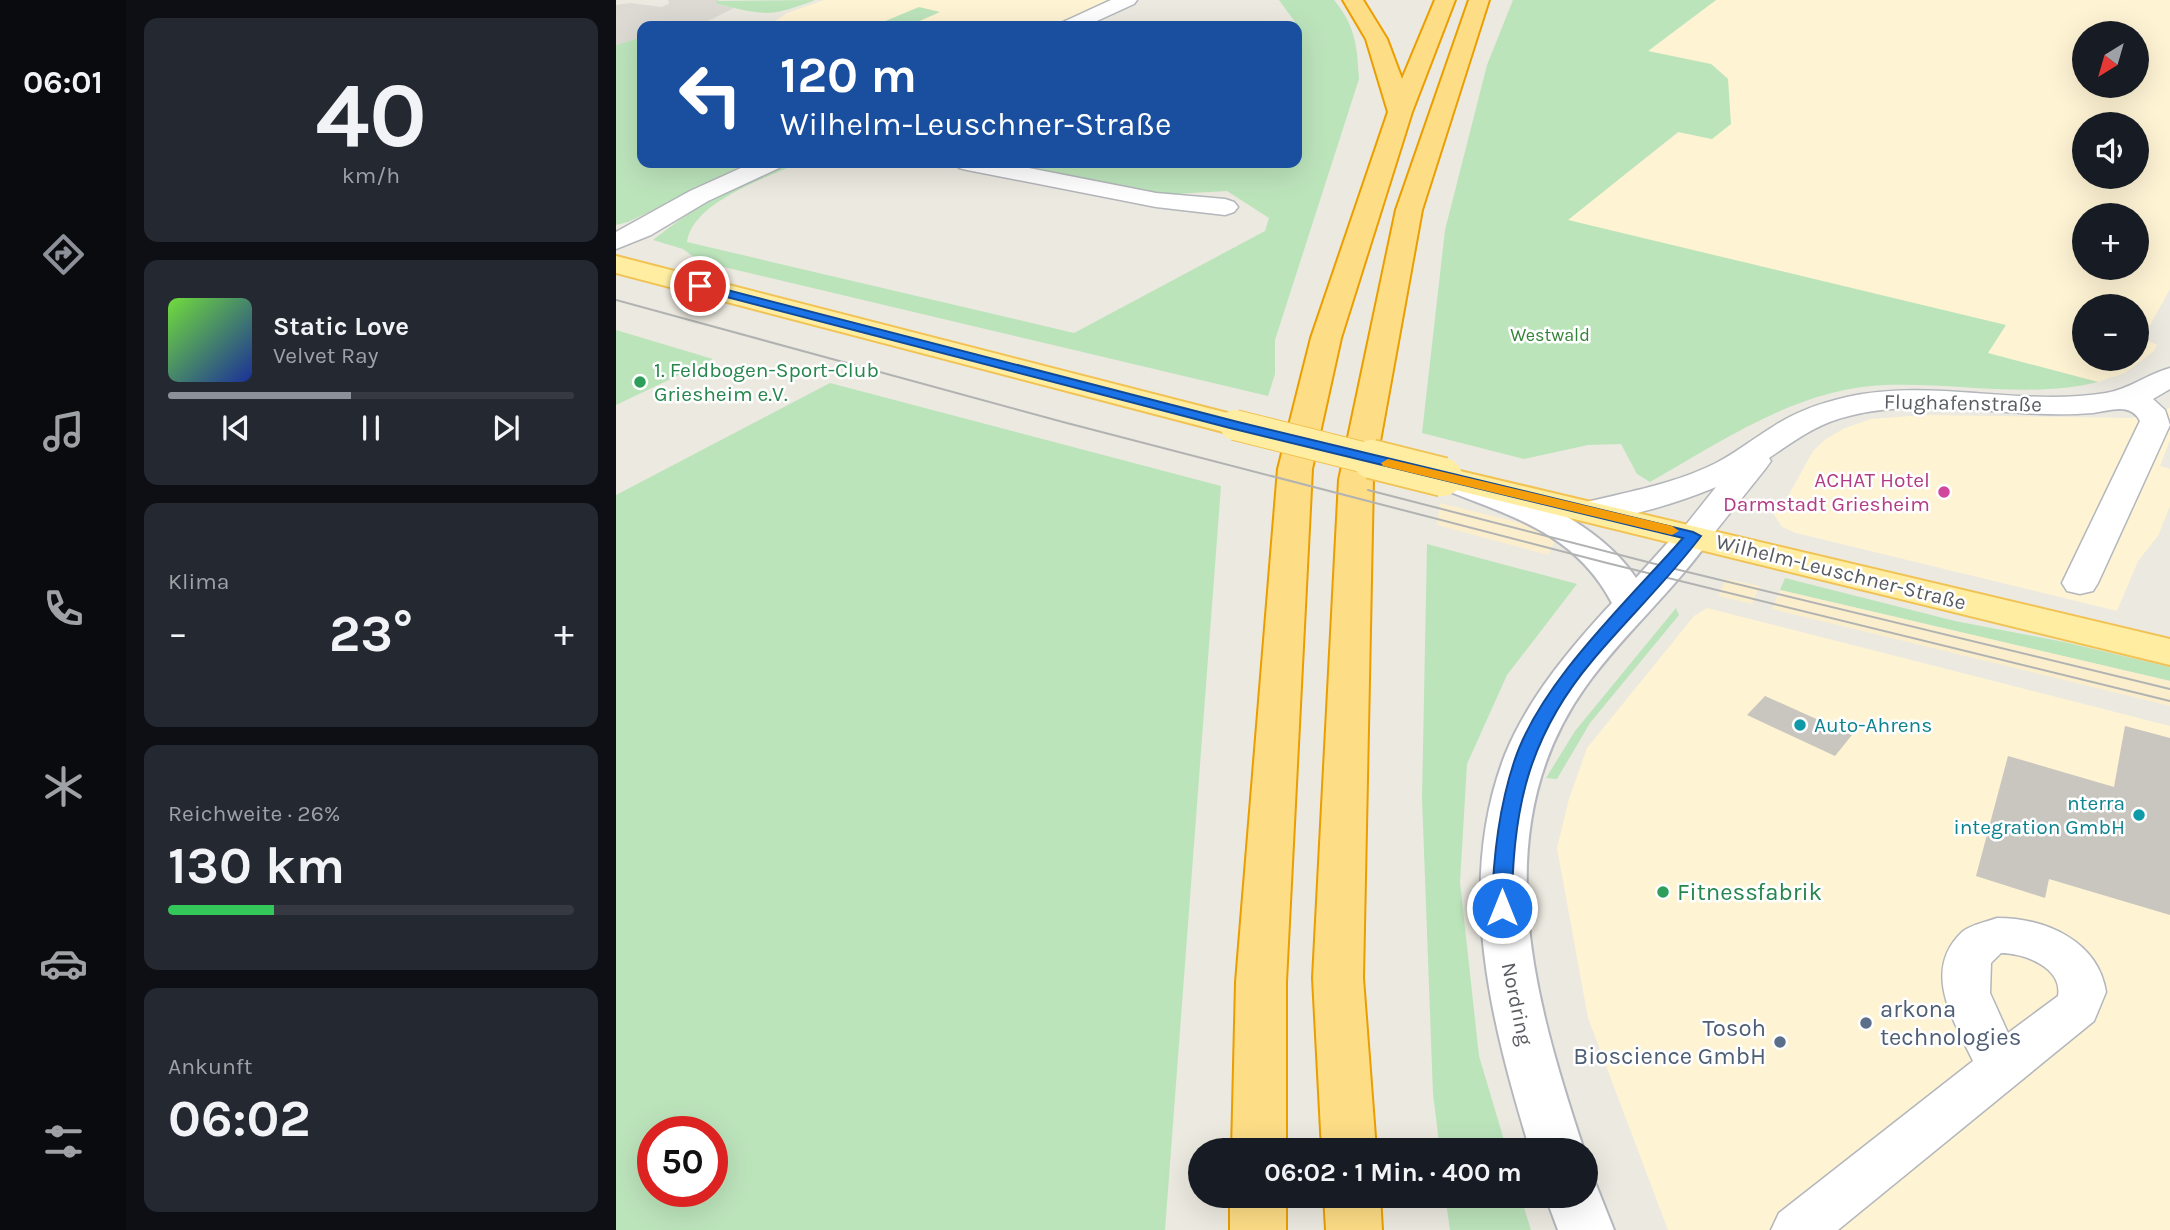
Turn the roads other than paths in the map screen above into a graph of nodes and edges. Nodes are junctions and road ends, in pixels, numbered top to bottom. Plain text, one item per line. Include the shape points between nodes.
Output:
1 (1127, 0) edge
2 (1353, 0) edge
3 (1445, 0) edge
4 (1479, 0) edge
5 (1081, 21) edge
6 (1400, 112) junction
7 (760, 168) edge
8 (993, 168) edge
9 (1225, 207) dead end
10 (616, 241) edge
11 (616, 264) edge
12 (2170, 377) edge
13 (2129, 398) junction
14 (1767, 447) junction
15 (1443, 477) junction
16 (1591, 511) junction
17 (1693, 536) junction
18 (2080, 583) dead end
19 (1633, 606) junction
20 (2170, 652) edge
21 (2001, 1068) dead end
22 (1259, 1138) edge
23 (1348, 1138) edge
24 (1553, 1138) edge
25 (1258, 1208) edge
26 (1353, 1208) edge
27 (1578, 1208) edge
28 (1258, 1230) edge
29 (1354, 1230) edge
30 (1586, 1230) edge
31 (1798, 1230) edge

1 - 5 street
2 - 6 highway via 1367,17 1382,52
3 - 6 highway
4 - 23 highway via 1409,210 1356,480 1338,978
6 - 22 highway via 1326,338 1295,469 1261,982
7 - 10 street
8 - 9 street via 1156,200
11 - 15 main road, Wilhelm-Leuschner-Straße, bridge
12 - 13 street, Flughafenstraße
13 - 14 street, Flughafenstraße via 2066,405 1884,400 1827,412 1795,426
13 - 18 street via 2150,410 2157,421
14 - 16 street, Flughafenstraße via 1684,488
14 - 17 street, Flughafenstraße
15 - 16 main road, Wilhelm-Leuschner-Straße
15 - 19 main road via 1542,519 1592,548 1607,563
16 - 17 main road, Wilhelm-Leuschner-Straße
17 - 19 main road, Nordring
17 - 20 main road, Wilhelm-Leuschner-Straße
19 - 24 main road, Nordring via 1555,699 1523,760 1508,818 1503,926 1518,1019
21 - 31 street
25 - 28 highway
26 - 29 highway
27 - 30 main road

